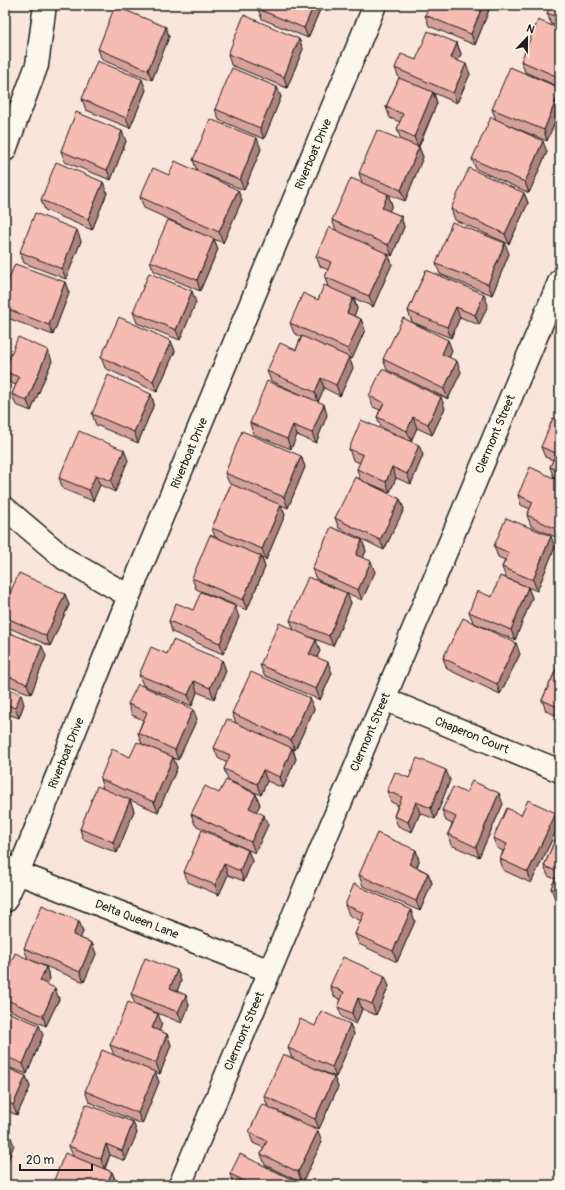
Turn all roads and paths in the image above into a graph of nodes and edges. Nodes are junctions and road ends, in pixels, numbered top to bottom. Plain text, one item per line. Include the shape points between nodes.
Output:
1 (45, 5) edge
2 (375, 5) edge
3 (5, 150) edge
4 (560, 280) edge
5 (5, 508) edge
6 (129, 596) junction
7 (384, 699) junction
8 (560, 771) edge
9 (12, 869) edge
10 (5, 901) edge
11 (270, 971) junction
12 (180, 1185) edge

1 - 3 street via 37,65
2 - 6 street, Riverboat Drive
4 - 7 street, Clermont Street
5 - 6 street via 65,559
6 - 9 street, Riverboat Drive
7 - 8 street, Chaperon Court
7 - 11 street, Clermont Street
9 - 10 street, Riverboat Drive
9 - 11 street, Delta Queen Lane
11 - 12 street, Clermont Street

